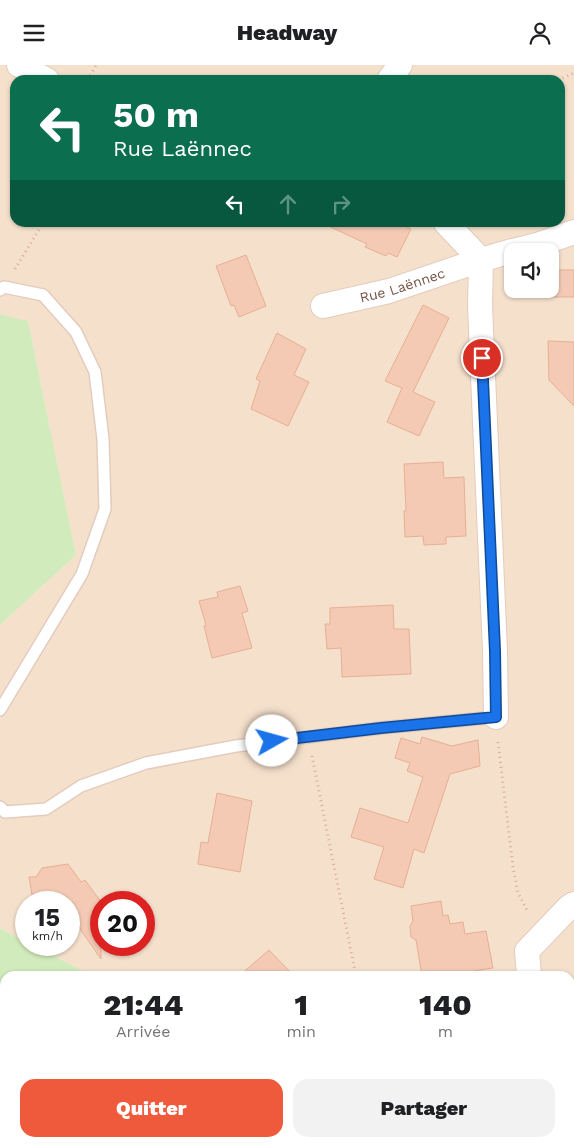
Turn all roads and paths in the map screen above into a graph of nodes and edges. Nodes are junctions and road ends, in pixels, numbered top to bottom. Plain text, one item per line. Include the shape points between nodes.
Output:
1 (19, 65) edge
2 (38, 75) edge
3 (41, 227) edge
4 (450, 227) edge
5 (574, 232) edge
6 (543, 243) edge
7 (504, 254) edge
8 (481, 260) junction
9 (2, 289) edge
10 (323, 306) dead end
11 (0, 709) edge
12 (496, 717) junction
13 (309, 737) junction
14 (0, 807) edge
15 (574, 904) edge
16 (541, 937) junction
17 (355, 971) edge
18 (529, 971) edge

1 - 2 street
3 - 9 path
4 - 8 street
5 - 6 street, Rue Laënnec
7 - 8 street, Rue Laënnec
8 - 10 street, Rue Laënnec via 389,291
8 - 12 street
9 - 11 lane via 42,295 76,332 95,372 103,439 106,509 82,574
12 - 13 lane
12 - 16 path via 518,893
13 - 14 lane via 236,746 146,763 81,787 46,809 5,812
13 - 17 path
15 - 16 street
16 - 18 street via 528,951

